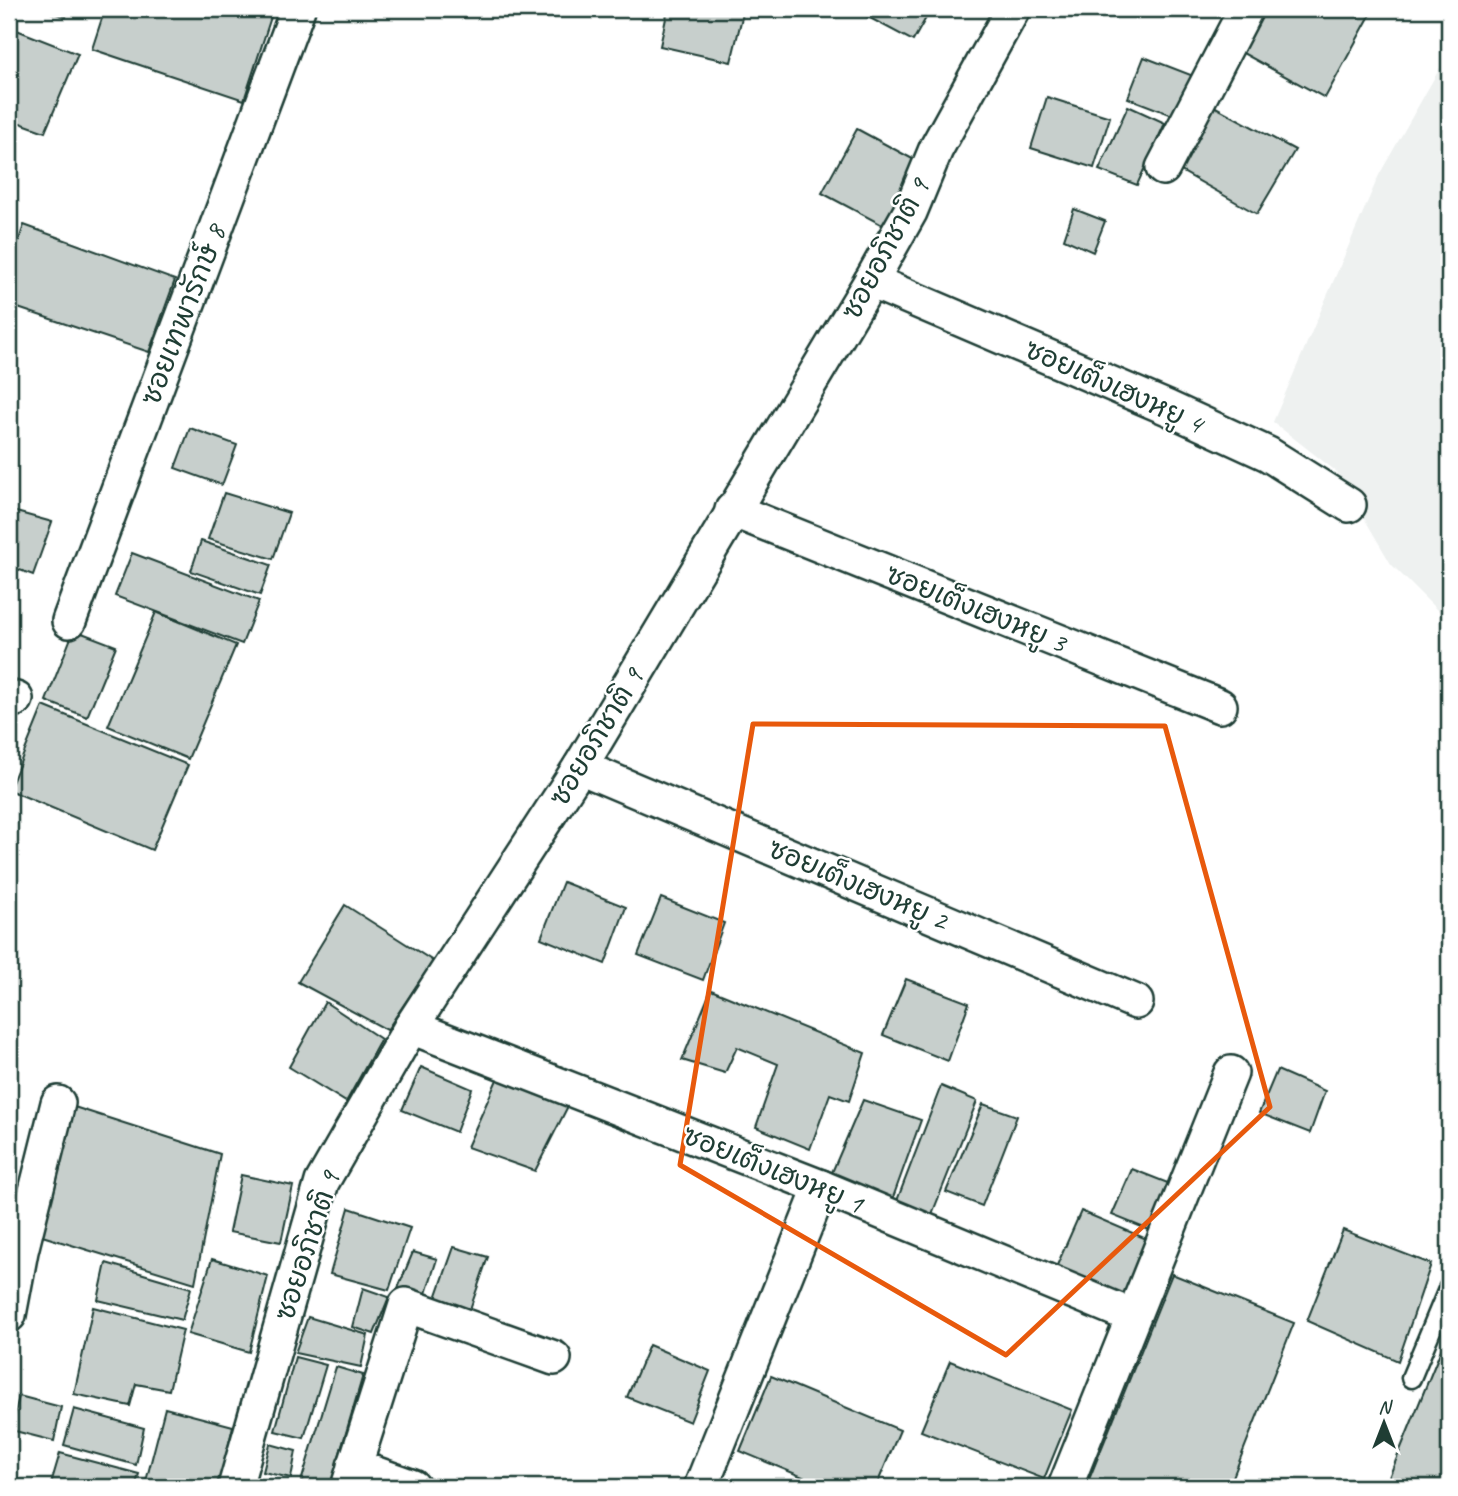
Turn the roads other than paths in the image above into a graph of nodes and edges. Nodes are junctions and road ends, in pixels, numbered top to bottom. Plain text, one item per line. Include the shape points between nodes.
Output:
1 (298, 9) edge
2 (1013, 9) edge
3 (1246, 9) edge
4 (1163, 168) dead end
5 (871, 281) junction
6 (1349, 505) dead end
7 (732, 510) junction
8 (69, 621) dead end
9 (1220, 706) dead end
10 (579, 767) junction
11 (1136, 1002) dead end
12 (411, 1027) junction
13 (1231, 1073) dead end
14 (58, 1103) dead end
15 (821, 1187) junction
16 (1449, 1287) edge
17 (9, 1315) edge
18 (1132, 1317) junction
19 (554, 1358) dead end
20 (1411, 1378) dead end
21 (351, 1477) edge
22 (235, 1487) edge
23 (413, 1487) edge
24 (701, 1487) edge
25 (1065, 1487) edge

1 - 8 street, ซอยเทพารักษ์ 8
2 - 5 street, ซอยอภิชาติ 9
3 - 4 street
5 - 6 street, ซอยเต็งเฮงหยู 4 via 1268,454
5 - 7 street, ซอยอภิชาติ 9
7 - 9 street, ซอยเต็งเฮงหยู 3
7 - 10 street, ซอยอภิชาติ 9
10 - 11 street, ซอยเต็งเฮงหยู 2
10 - 12 street, ซอยอภิชาติ 9
12 - 15 street, ซอยเต็งเฮงหยู 1
12 - 22 street, ซอยอภิชาติ 9 via 322,1182
13 - 18 street
14 - 17 street
15 - 18 street, ซอยเต็งเฮงหยู 1
15 - 24 street
16 - 20 lane
18 - 25 street
19 - 21 street via 407,1305
21 - 23 street

